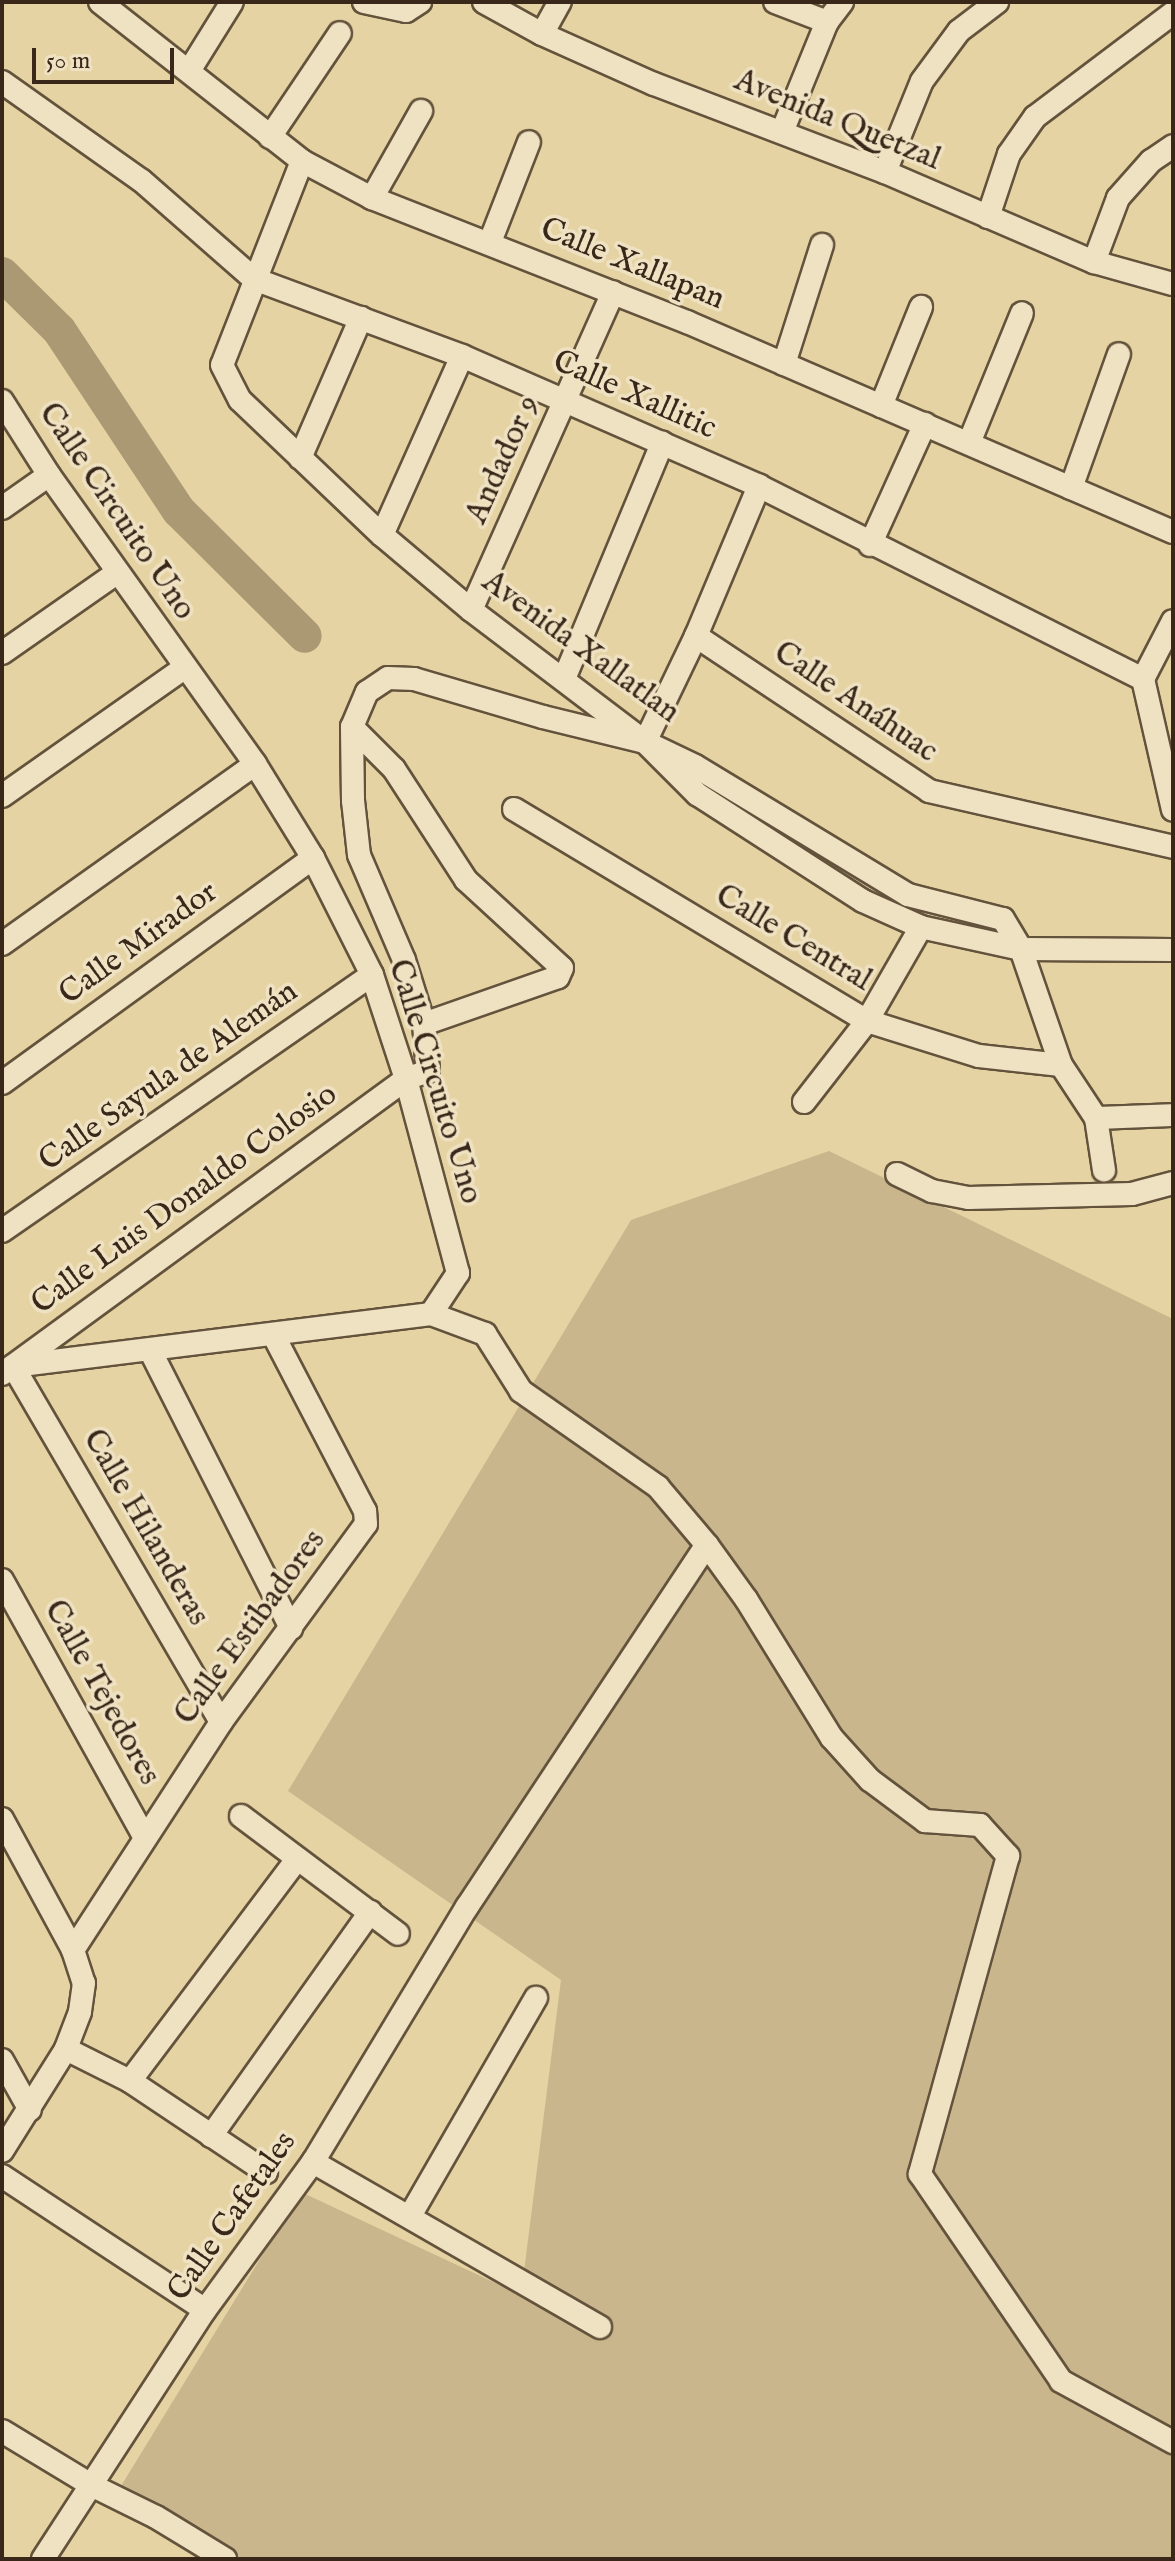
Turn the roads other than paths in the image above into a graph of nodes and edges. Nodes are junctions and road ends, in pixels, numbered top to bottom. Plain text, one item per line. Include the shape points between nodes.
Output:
1 (232, 2) edge
2 (364, 2) edge
3 (420, 2) edge
4 (484, 2) edge
5 (560, 2) edge
6 (775, 2) edge
7 (842, 2) edge
8 (997, 2) edge
9 (108, 4) edge
10 (1168, 13) edge
11 (827, 22) junction
12 (340, 33) dead end
13 (542, 34) junction
14 (189, 71) junction
15 (2, 82) edge
16 (421, 111) dead end
17 (782, 132) junction
18 (270, 137) junction
19 (529, 142) dead end
20 (1173, 146) edge
21 (302, 161) junction
22 (885, 172) junction
23 (372, 198) junction
24 (988, 217) junction
25 (490, 242) junction
26 (822, 245) dead end
27 (1094, 262) junction
28 (254, 279) junction
29 (1173, 284) edge
30 (613, 292) junction
31 (921, 307) dead end
32 (1022, 313) dead end
33 (361, 318) junction
34 (1119, 354) dead end
35 (462, 356) junction
36 (784, 364) junction
37 (2, 401) edge
38 (565, 401) junction
39 (881, 406) junction
40 (925, 424) junction
41 (662, 443) junction
42 (969, 443) junction
43 (300, 458) junction
44 (49, 475) junction
45 (759, 486) junction
46 (1071, 488) junction
47 (2, 508) edge
48 (1172, 530) edge
49 (382, 535) junction
50 (870, 545) junction
51 (118, 572) junction
52 (471, 610) junction
53 (1173, 621) edge
54 (696, 636) junction
55 (2, 653) edge
56 (184, 668) junction
57 (564, 679) junction
58 (1143, 679) junction
59 (1165, 726) edge
60 (352, 727) junction
61 (645, 742) junction
62 (255, 764) junction
63 (2, 796) edge
64 (514, 809) dead end
65 (1173, 810) edge
66 (1173, 847) edge
67 (313, 858) junction
68 (908, 895) junction
69 (892, 914) junction
70 (921, 927) junction
71 (2, 944) edge
72 (1021, 949) junction
73 (1173, 950) edge
74 (372, 975) junction
75 (867, 1021) junction
76 (424, 1024) junction
77 (1061, 1065) junction
78 (406, 1079) junction
79 (2, 1083) edge
80 (804, 1102) dead end
81 (1173, 1115) edge
82 (1096, 1118) junction
83 (1104, 1170) dead end
84 (897, 1174) dead end
85 (1173, 1183) edge
86 (2, 1231) edge
87 (431, 1314) junction
88 (273, 1334) junction
89 (150, 1350) junction
90 (8, 1370) edge
91 (707, 1545) junction
92 (2, 1580) edge
93 (291, 1628) junction
94 (221, 1722) junction
95 (241, 1816) dead end
96 (2, 1819) edge
97 (144, 1836) junction
98 (297, 1859) junction
99 (370, 1912) junction
100 (398, 1934) dead end
101 (73, 1950) junction
102 (536, 1998) dead end
103 (66, 2049) junction
104 (2, 2060) edge
105 (130, 2081) junction
106 (30, 2110) junction
107 (211, 2136) junction
108 (2, 2151) edge
109 (313, 2162) junction
110 (266, 2172) dead end
111 (2, 2176) edge
112 (410, 2216) junction
113 (205, 2310) junction
114 (600, 2327) dead end
115 (2, 2431) edge
116 (1173, 2442) edge
117 (91, 2485) junction
118 (43, 2559) edge
119 (225, 2559) edge

1 - 14 street
2 - 3 street via 406,11
4 - 13 street, Avenida Quetzal
5 - 13 street
6 - 11 street
7 - 11 street
8 - 22 street via 959,31 922,81
9 - 14 street, Calle Xallapan
10 - 24 street via 1035,117 1009,154
11 - 17 street
12 - 18 street
13 - 17 street, Avenida Quetzal
14 - 18 street, Calle Xallapan
15 - 28 street, Calle Xallitic via 142,181
16 - 23 street
17 - 22 street, Avenida Quetzal
18 - 21 street, Calle Xallapan
19 - 25 street
20 - 27 street via 1151,161 1118,198
21 - 23 street, Calle Xallapan
21 - 28 street, Avenida Xallatlan
22 - 24 street, Avenida Quetzal
23 - 25 street, Calle Xallapan
24 - 27 street, Avenida Quetzal
25 - 30 street, Calle Xallapan
26 - 36 street
27 - 29 street, Avenida Quetzal
28 - 33 street, Calle Xallitic
28 - 43 street, Avenida Xallatlan via 222,365 240,400
30 - 36 street, Calle Xallapan
30 - 38 street, Andador 9
31 - 39 street
32 - 42 street
33 - 35 street, Calle Xallitic
33 - 43 street
34 - 46 street
35 - 38 street, Calle Xallitic
35 - 49 street
36 - 39 street, Calle Xallapan
37 - 44 street, Calle Circuito Uno
38 - 41 street, Calle Xallitic
38 - 52 street, Andador 9
39 - 40 street, Calle Xallapan
40 - 42 street, Calle Xallapan
40 - 50 street
41 - 45 street, Calle Xallitic
41 - 57 street
42 - 46 street, Calle Xallapan
43 - 49 street, Avenida Xallatlan
44 - 47 street
44 - 51 street, Calle Circuito Uno
45 - 50 street, Calle Xallitic
45 - 54 street
46 - 48 street, Calle Xallapan
49 - 52 street, Avenida Xallatlan
50 - 58 street, Calle Xallitic
51 - 55 street
51 - 56 street, Calle Circuito Uno
52 - 57 street, Avenida Xallatlan
53 - 58 street
54 - 61 street
54 - 66 street, Calle Anáhuac via 929,791
56 - 62 street, Calle Circuito Uno
56 - 63 street
57 - 61 street, Avenida Xallatlan
58 - 59 street
59 - 65 street
60 - 61 street via 367,692 388,678 414,679
60 - 76 street via 359,855 404,960
60 - 76 street via 394,769 466,880 562,968 558,977
61 - 68 street, Avenida Xallatlan via 695,766
61 - 69 street via 697,794 863,901
62 - 67 street, Calle Circuito Uno
62 - 71 street
64 - 75 street, Calle Central
67 - 74 street, Calle Circuito Uno
67 - 79 street, Calle Mirador
68 - 69 street
68 - 72 street, Avenida Xallatlan via 1003,919
69 - 70 street
70 - 72 street
70 - 75 street
72 - 73 street
72 - 77 street, Avenida Xallatlan
74 - 78 street, Calle Circuito Uno
74 - 86 street, Calle Sayula de Alemán
75 - 77 street, Calle Central via 979,1056
75 - 80 street
76 - 78 street, Calle Luis Donaldo Colosio via 428,1071
77 - 82 street, Avenida Xallatlan
78 - 87 street, Calle Circuito Uno via 458,1273
78 - 90 street, Calle Luis Donaldo Colosio
81 - 82 street
82 - 83 street
84 - 85 street via 932,1191 968,1198 1132,1194
87 - 88 street
87 - 91 street via 485,1334 521,1391 658,1487
88 - 89 street
88 - 93 street, Calle Estibadores via 365,1511 366,1524
89 - 90 street
89 - 93 street
90 - 94 street, Calle Hilanderas
91 - 109 street, Calle Cafetales via 467,1907
91 - 116 street via 832,1738 870,1780 925,1821 980,1825 1008,1856 920,2174 1061,2381
92 - 97 street, Calle Tejedores
93 - 94 street, Calle Estibadores
94 - 97 street, Calle Estibadores
95 - 98 street
96 - 101 street
97 - 101 street, Calle Estibadores
98 - 99 street
98 - 105 street
99 - 100 street
99 - 107 street
101 - 103 street via 84,1983
102 - 112 street
103 - 105 street
103 - 106 street
104 - 106 street
105 - 107 street
106 - 108 street
107 - 110 street
109 - 112 street
109 - 113 street, Calle Cafetales
111 - 113 street
112 - 114 street
113 - 117 street, Calle Cafetales
115 - 117 street
117 - 118 street, Calle Cafetales
117 - 119 street

